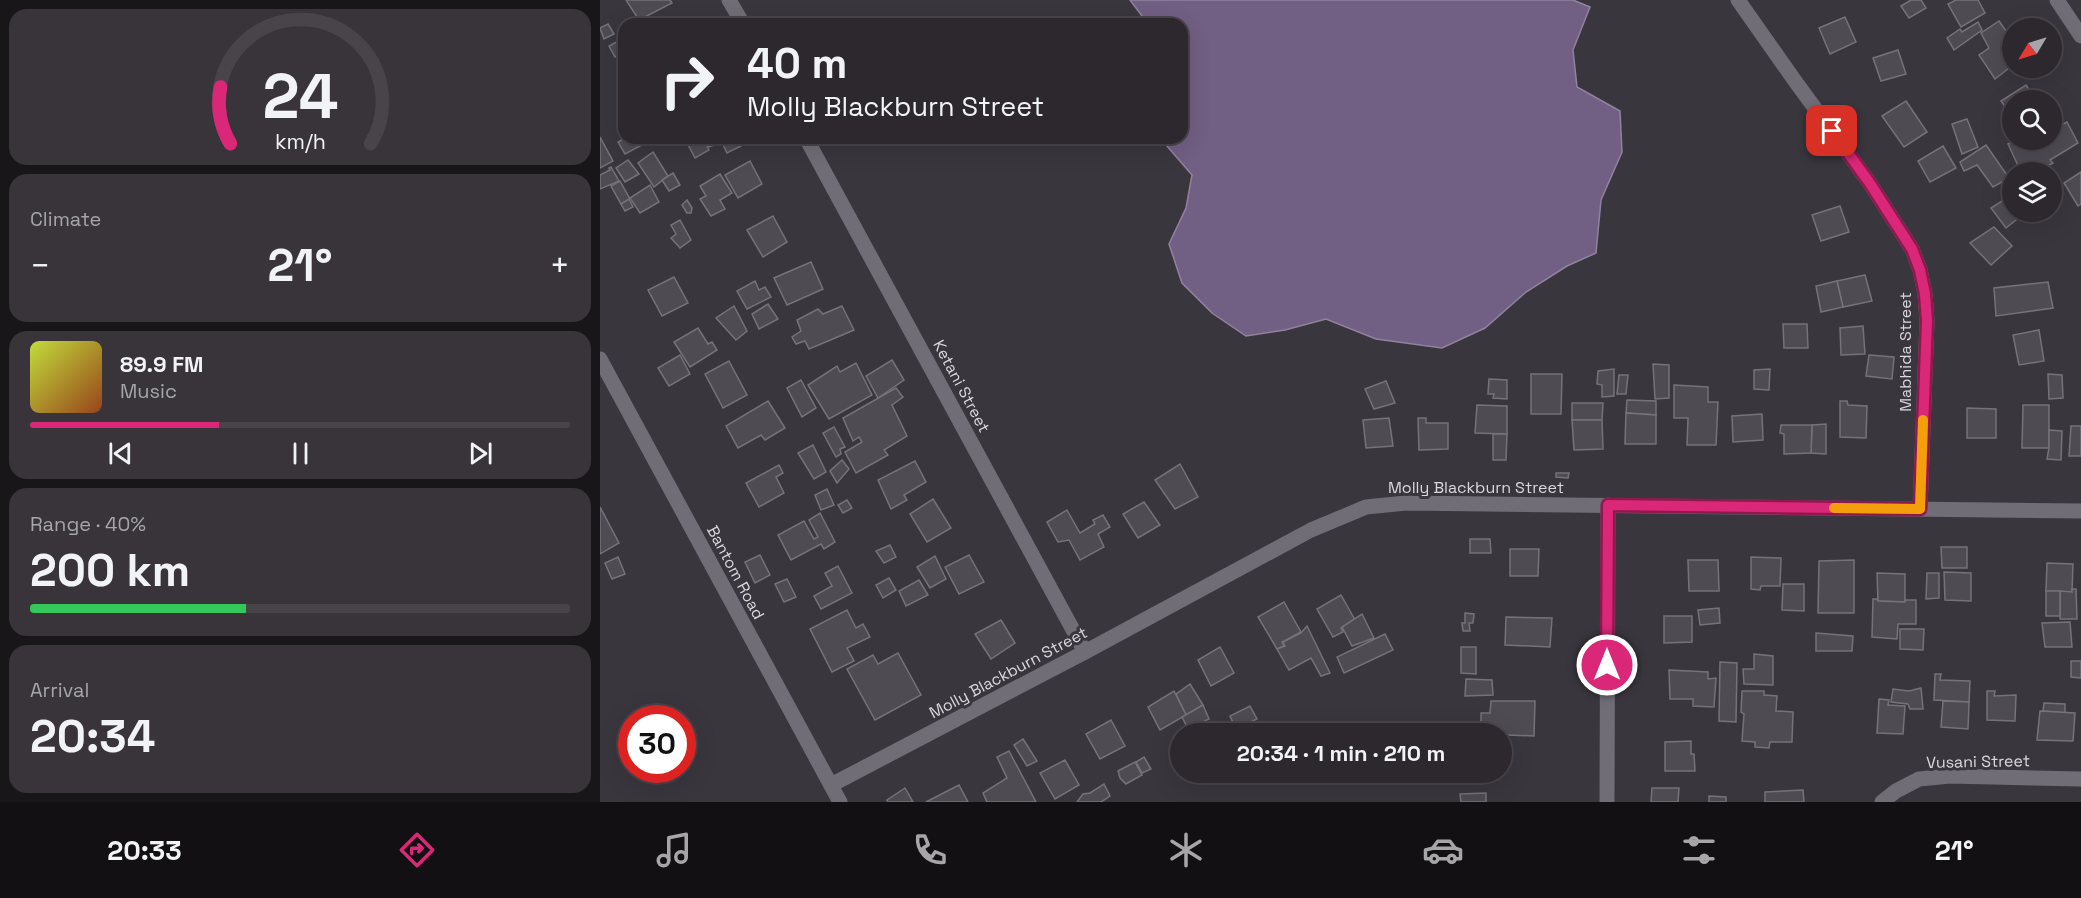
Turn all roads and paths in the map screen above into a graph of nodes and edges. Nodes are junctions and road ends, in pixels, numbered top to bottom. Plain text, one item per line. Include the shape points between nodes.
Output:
1 (729, 0) edge
2 (1738, 0) edge
3 (2057, 0) edge
4 (740, 18) edge
5 (2081, 36) edge
6 (809, 144) edge
7 (600, 359) edge
8 (1608, 505) junction
9 (1920, 509) junction
10 (2081, 511) edge
11 (1085, 652) junction
12 (2081, 779) edge
13 (831, 785) junction
14 (840, 802) edge
15 (1607, 802) edge
16 (1882, 802) edge

1 - 4 street
2 - 9 street, Mabhida Street via 1869,182 1912,249 1920,270 1927,321
3 - 5 street
6 - 11 street, Ketani Street
7 - 13 street, Bantom Road
8 - 9 street, Molly Blackburn Street
8 - 11 street, Molly Blackburn Street via 1406,503 1366,507 1311,530
8 - 15 street
9 - 10 street, Molly Blackburn Street
11 - 13 street, Molly Blackburn Street
12 - 16 street, Vusani Street via 1919,779
13 - 14 street, Bantom Road

